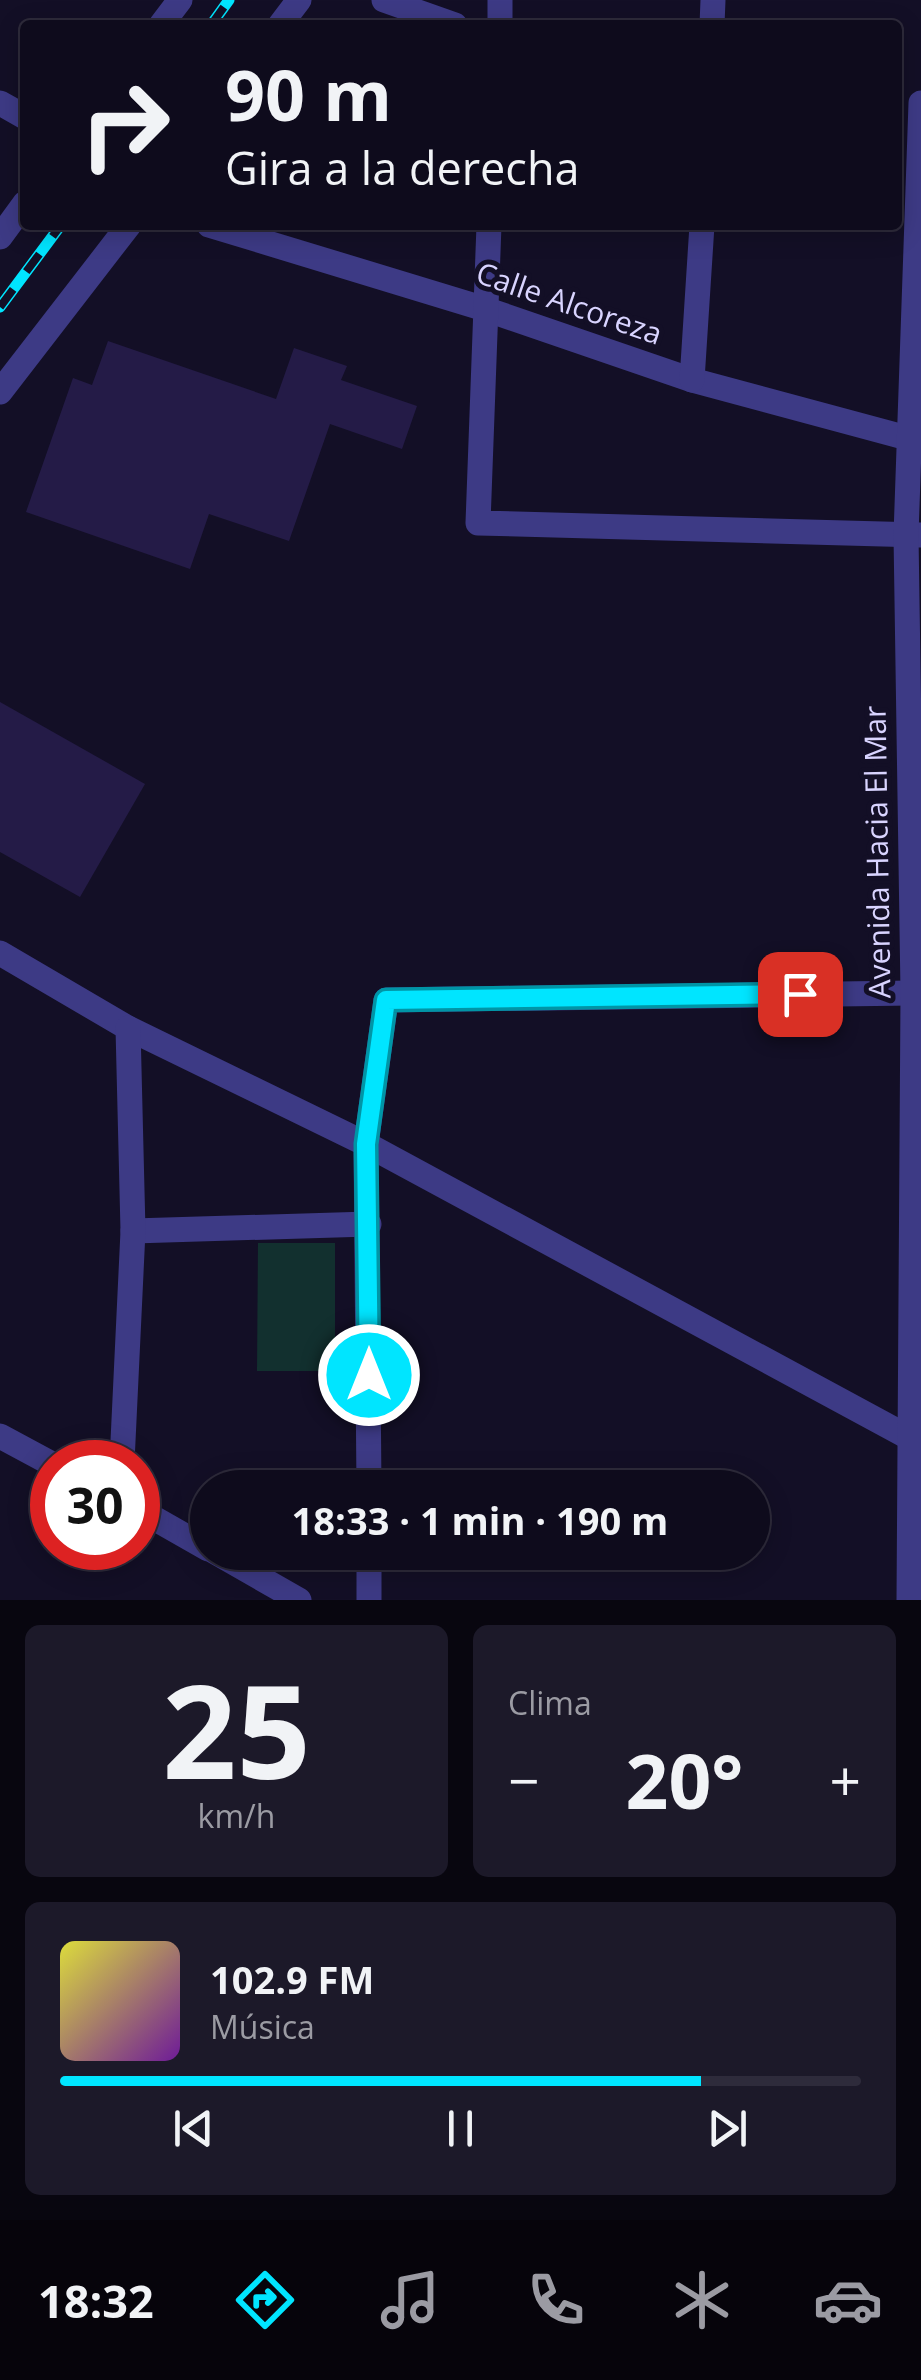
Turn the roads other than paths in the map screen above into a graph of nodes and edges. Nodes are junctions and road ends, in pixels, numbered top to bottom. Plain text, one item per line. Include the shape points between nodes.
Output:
1 (180, 0) edge
2 (384, 0) edge
3 (165, 20) edge
4 (441, 20) edge
5 (921, 103) edge
6 (908, 163) edge
7 (20, 210) edge
8 (125, 230) edge
9 (241, 230) edge
10 (490, 230) edge
11 (702, 230) edge
12 (0, 237) edge
13 (286, 237) edge
14 (485, 309) junction
15 (692, 380) junction
16 (0, 392) edge
17 (911, 439) junction
18 (914, 535) edge
19 (0, 953) edge
20 (913, 993) junction
21 (128, 1028) junction
22 (366, 1144) junction
23 (369, 1224) junction
24 (133, 1231) junction
25 (0, 1436) edge
26 (123, 1440) edge
27 (916, 1441) edge
28 (30, 1452) edge
29 (369, 1470) edge
30 (160, 1521) edge
31 (190, 1538) edge
32 (246, 1570) edge
33 (369, 1570) edge
34 (299, 1600) edge
35 (369, 1600) edge
36 (908, 1600) edge

1 - 3 street
2 - 4 street
5 - 6 street, Avenida Hacia El Mar
6 - 17 street, Avenida Hacia El Mar
7 - 12 street
8 - 16 street
9 - 13 street, Calle Alcoreza
10 - 14 street
11 - 15 street
13 - 14 street, Calle Alcoreza
14 - 15 street, Calle Alcoreza
14 - 18 street via 478,523
15 - 17 street, Calle Alcoreza
17 - 18 street, Avenida Hacia El Mar
18 - 20 street, Avenida Hacia El Mar
19 - 21 street
20 - 22 street via 386,1000
20 - 27 street, Avenida Hacia El Mar
21 - 22 street
21 - 24 street
22 - 23 street
22 - 27 street
23 - 24 street
23 - 29 street
24 - 26 street
25 - 28 street
27 - 36 street, Avenida Hacia El Mar
30 - 31 street
32 - 34 street
33 - 35 street

